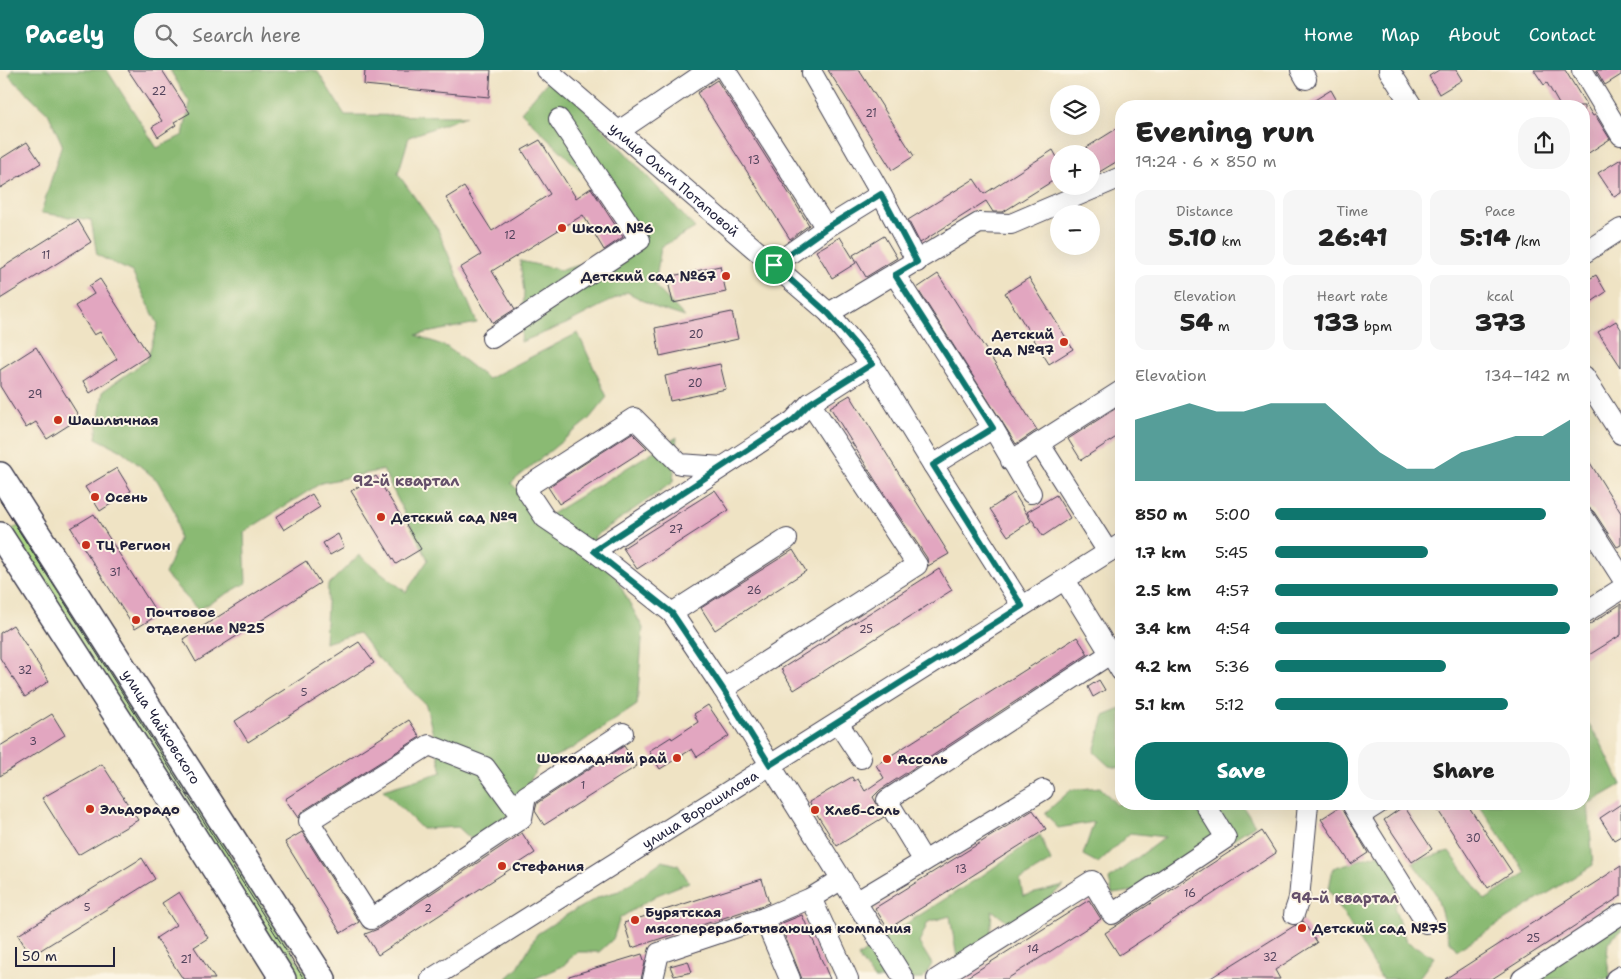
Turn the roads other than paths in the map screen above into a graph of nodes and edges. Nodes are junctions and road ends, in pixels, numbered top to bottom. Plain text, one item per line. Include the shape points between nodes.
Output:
1 (547, 70) edge
2 (709, 70) edge
3 (725, 70) edge
4 (1389, 70) edge
5 (1582, 70) edge
6 (812, 73) dead end
7 (1408, 100) edge
8 (559, 119) dead end
9 (619, 131) junction
10 (1621, 135) edge
11 (1115, 180) edge
12 (881, 194) junction
13 (826, 228) junction
14 (1621, 229) edge
15 (1590, 248) edge
16 (917, 262) junction
17 (774, 265) junction
18 (895, 275) junction
19 (829, 314) junction
20 (492, 338) dead end
21 (872, 364) junction
22 (1590, 385) edge
23 (1115, 395) edge
24 (810, 403) junction
25 (993, 428) junction
26 (1621, 434) edge
27 (1039, 443) junction
28 (1011, 461) junction
29 (933, 465) junction
30 (722, 467) junction
31 (0, 475) edge
32 (1031, 493) dead end
33 (1590, 527) edge
34 (0, 535) edge
35 (787, 539) dead end
36 (1114, 548) edge
37 (594, 551) junction
38 (1621, 576) edge
39 (1065, 580) junction
40 (1621, 589) edge
41 (1022, 606) junction
42 (1590, 610) edge
43 (672, 613) junction
44 (1110, 654) junction
45 (1115, 662) edge
46 (723, 689) junction
47 (838, 723) junction
48 (164, 731) junction
49 (623, 733) dead end
50 (136, 748) junction
51 (861, 758) dead end
52 (770, 765) junction
53 (1043, 790) dead end
54 (1209, 810) edge
55 (1307, 810) edge
56 (1355, 810) edge
57 (522, 818) junction
58 (924, 861) junction
59 (842, 879) junction
60 (812, 898) junction
61 (856, 902) junction
62 (1294, 914) dead end
63 (1621, 914) edge
64 (764, 918) junction
65 (1426, 923) dead end
66 (455, 973) edge
67 (1621, 976) edge
68 (283, 979) edge
69 (323, 979) edge
70 (431, 979) edge
71 (653, 979) edge
72 (790, 979) edge
73 (848, 979) edge
74 (904, 979) edge
75 (937, 979) edge
76 (1522, 979) edge
77 (1616, 979) edge

1 - 9 street, улица Ольги Потаповой
2 - 9 street
3 - 13 street
4 - 7 street
5 - 10 street
6 - 12 street
8 - 20 street via 640,240
9 - 17 street, улица Ольги Потаповой
11 - 16 street via 1011,224 980,223
12 - 13 street
12 - 16 street
13 - 17 street
14 - 15 street
16 - 18 street
17 - 19 street, улица Ольги Потаповой
18 - 19 street
18 - 25 street
19 - 21 street, улица Ольги Потаповой
21 - 24 street
21 - 29 street, улица Ольги Потаповой
22 - 26 street
23 - 27 street
24 - 30 street via 793,420
24 - 46 street via 917,565
25 - 28 street
25 - 29 street
27 - 28 street
27 - 36 street
28 - 32 street
29 - 41 street, улица Ольги Потаповой
30 - 37 street
30 - 37 street via 680,464 634,418 525,488 545,518
31 - 48 main road, улица Чайковского
33 - 38 street
34 - 50 main road
35 - 43 street
36 - 39 street, улица Ворошилова
37 - 43 street
39 - 41 street, улица Ворошилова
39 - 44 street
40 - 42 street
41 - 47 street, улица Ворошилова
43 - 46 street
44 - 45 street
44 - 58 street via 887,800
46 - 52 street
47 - 51 street
47 - 52 street, улица Ворошилова
48 - 50 street
48 - 69 main road, улица Чайковского
49 - 57 street via 526,796
50 - 68 main road
52 - 59 street
52 - 66 street, улица Ворошилова via 570,892
53 - 58 street
54 - 75 street via 1226,838 1112,914 1092,881
55 - 62 street via 1299,899
56 - 65 street
57 - 57 street via 485,767 429,745 308,821 372,919
58 - 61 street
59 - 60 street
59 - 61 street
60 - 64 street
60 - 73 street
61 - 74 street
63 - 76 street
64 - 71 street via 659,953
64 - 72 street
66 - 70 street, улица Ворошилова
67 - 77 street

